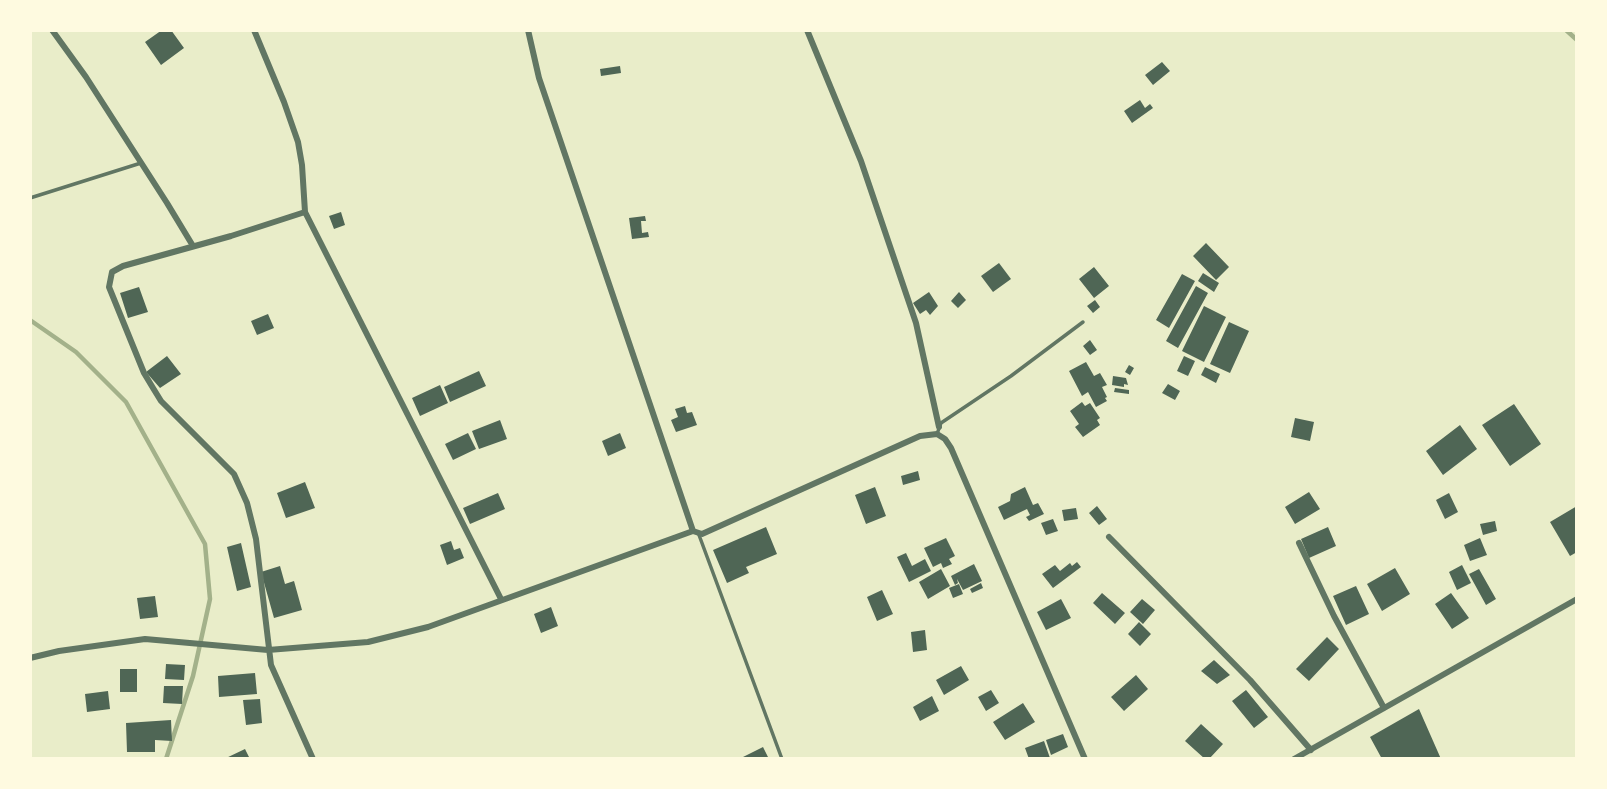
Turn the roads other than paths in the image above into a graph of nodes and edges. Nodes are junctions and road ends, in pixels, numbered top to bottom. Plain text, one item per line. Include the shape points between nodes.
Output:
1 (52, 30) edge
2 (254, 30) edge
3 (528, 30) edge
4 (807, 30) edge
5 (141, 163) junction
6 (30, 198) edge
7 (305, 212) junction
8 (192, 246) junction
9 (1083, 322) dead end
10 (938, 430) junction
11 (696, 533) junction
12 (1109, 537) dead end
13 (1299, 543) dead end
14 (501, 599) junction
15 (1577, 599) edge
16 (268, 650) junction
17 (30, 658) edge
18 (1384, 708) junction
19 (1311, 750) junction
20 (313, 759) edge
21 (782, 759) edge
22 (1085, 759) edge
23 (1294, 759) edge

1 - 5 street
2 - 7 street via 298,142
3 - 11 street via 539,78
4 - 10 street via 862,161 912,311
5 - 6 lane
5 - 8 street
7 - 8 street
7 - 14 street
8 - 16 street via 123,266 112,272 109,287 144,373 161,401 234,474 247,503 256,539
9 - 10 lane
10 - 11 street
10 - 22 street via 951,448
11 - 14 street
11 - 21 lane
12 - 19 street via 1250,680
13 - 18 street
14 - 16 street via 428,627 368,642
15 - 18 street
16 - 17 street via 156,639
16 - 20 street
18 - 19 street
19 - 23 street

